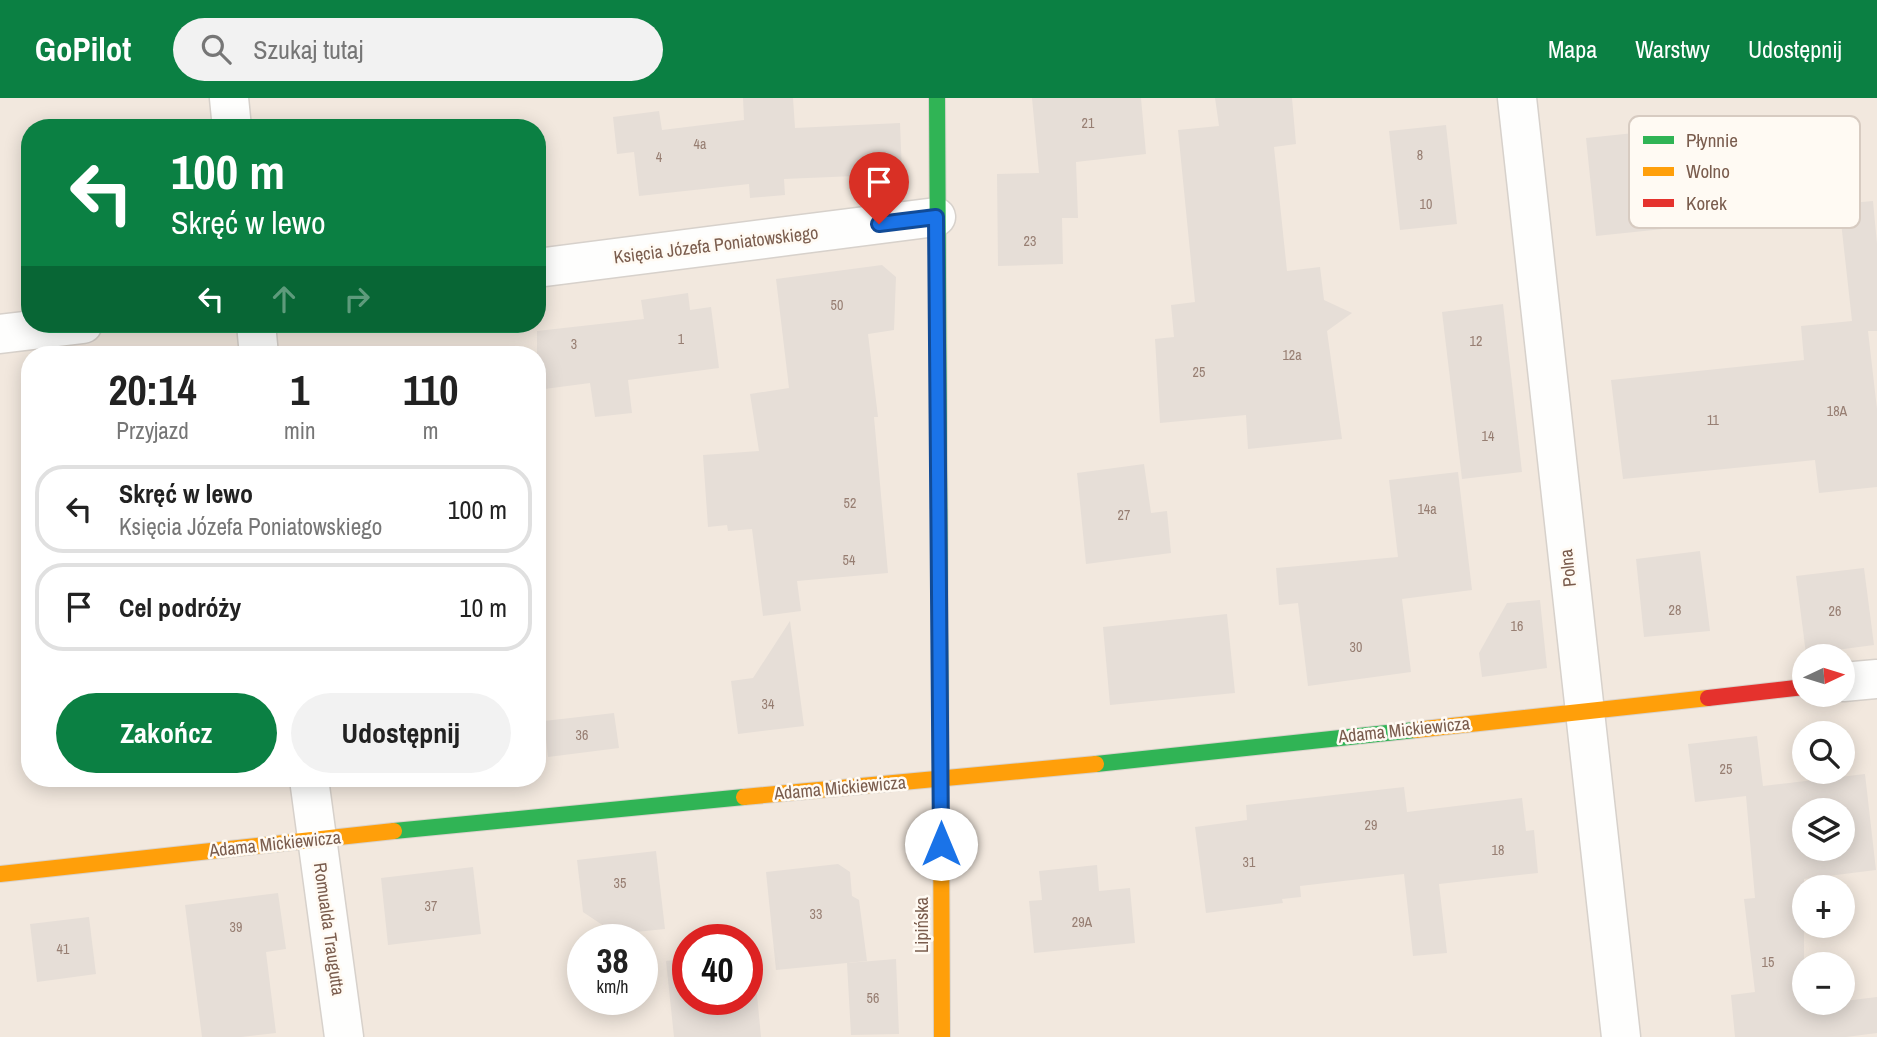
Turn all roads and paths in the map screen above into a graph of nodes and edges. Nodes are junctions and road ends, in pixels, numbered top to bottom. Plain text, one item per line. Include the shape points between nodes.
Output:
1 (229, 98) edge
2 (937, 98) edge
3 (1517, 98) edge
4 (231, 119) edge
5 (936, 217) junction
6 (546, 267) edge
7 (21, 331) edge
8 (0, 334) edge
9 (1877, 679) edge
10 (1855, 681) edge
11 (1792, 688) edge
12 (1584, 710) junction
13 (941, 779) junction
14 (310, 787) edge
15 (316, 839) junction
16 (0, 874) edge
17 (344, 1037) edge
18 (942, 1037) edge
19 (1621, 1037) edge

1 - 4 street
2 - 5 street, Lipińska
3 - 12 street, Polna
5 - 6 street, Księcia Józefa Poniatowskiego
5 - 13 street, Lipińska
7 - 8 street
9 - 10 street
11 - 12 street, Adama Mickiewicza
12 - 13 street, Adama Mickiewicza
12 - 19 street, Polna
13 - 15 street, Adama Mickiewicza
13 - 18 street, Lipińska
14 - 15 street, Romualda Traugutta
15 - 16 street, Adama Mickiewicza
15 - 17 street, Romualda Traugutta

